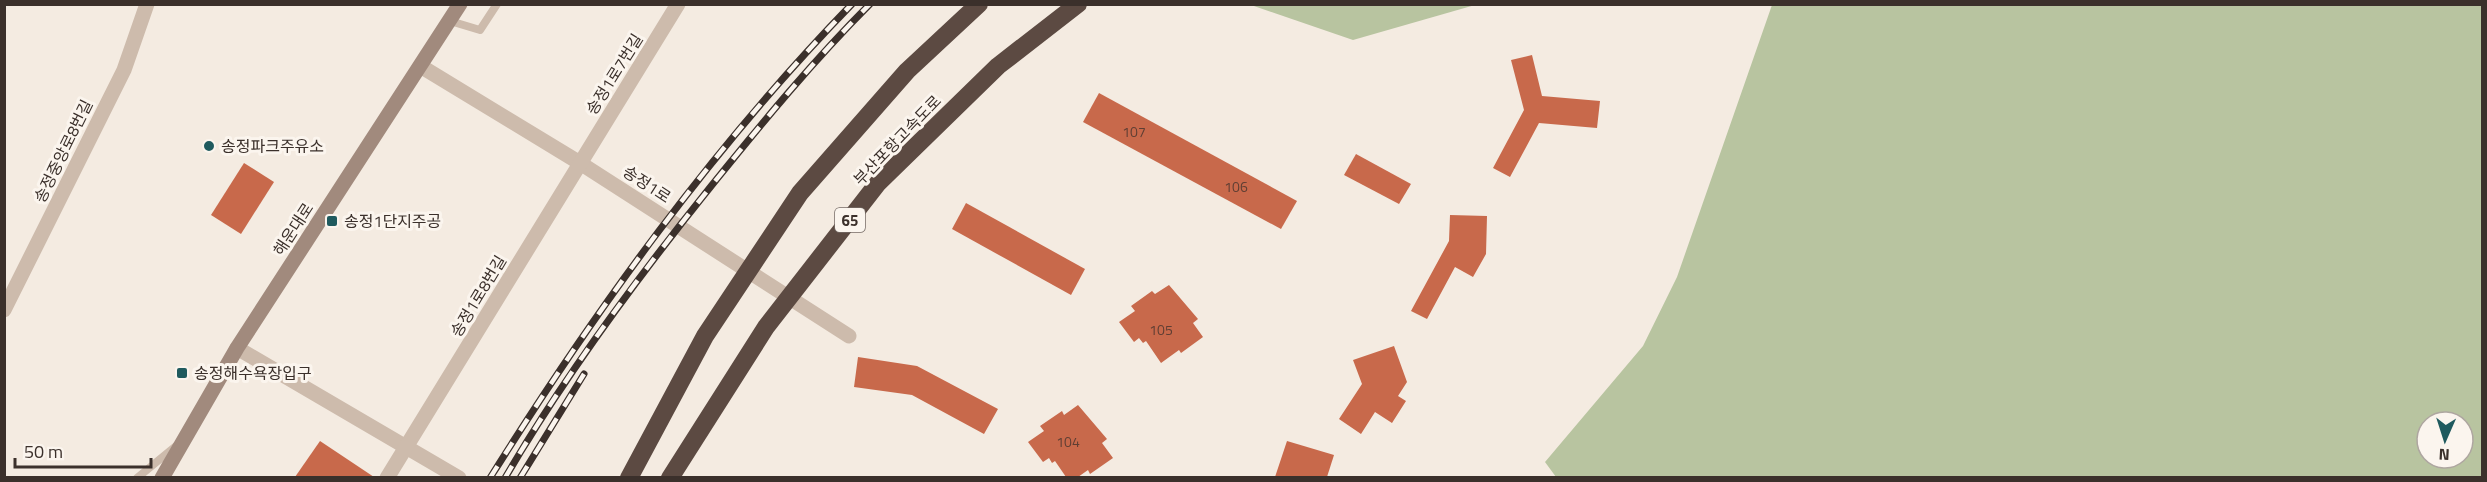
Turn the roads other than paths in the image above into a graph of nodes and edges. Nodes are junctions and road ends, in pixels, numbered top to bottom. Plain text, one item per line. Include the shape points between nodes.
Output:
1 (147, 4) edge
2 (460, 4) edge
3 (496, 4) edge
4 (678, 4) edge
5 (979, 4) edge
6 (1078, 4) edge
7 (450, 21) junction
8 (422, 67) junction
9 (580, 163) junction
10 (4, 310) edge
11 (849, 336) dead end
12 (237, 348) junction
13 (183, 440) junction
14 (407, 447) junction
15 (137, 477) edge
16 (162, 477) edge
17 (387, 477) edge
18 (459, 477) edge
19 (629, 477) edge
20 (670, 477) edge

1 - 10 street, 송정중앙로8번길 via 124,70
2 - 7 main road, 해운대로
3 - 7 lane via 480,30
4 - 9 street, 송정1로7번길
5 - 19 highway, bridge via 907,71 800,193 705,336
6 - 20 highway, 부산포항고속도로 / 65, bridge via 998,66 878,183 766,327
7 - 8 main road, 해운대로
8 - 9 street, 송정1로
8 - 12 main road, 해운대로
9 - 11 street, 송정1로
9 - 14 street, 송정1로8번길
12 - 13 main road, 해운대로
12 - 14 street
13 - 15 lane
13 - 16 main road, 해운대로
14 - 17 street, 송정1로8번길
14 - 18 street

